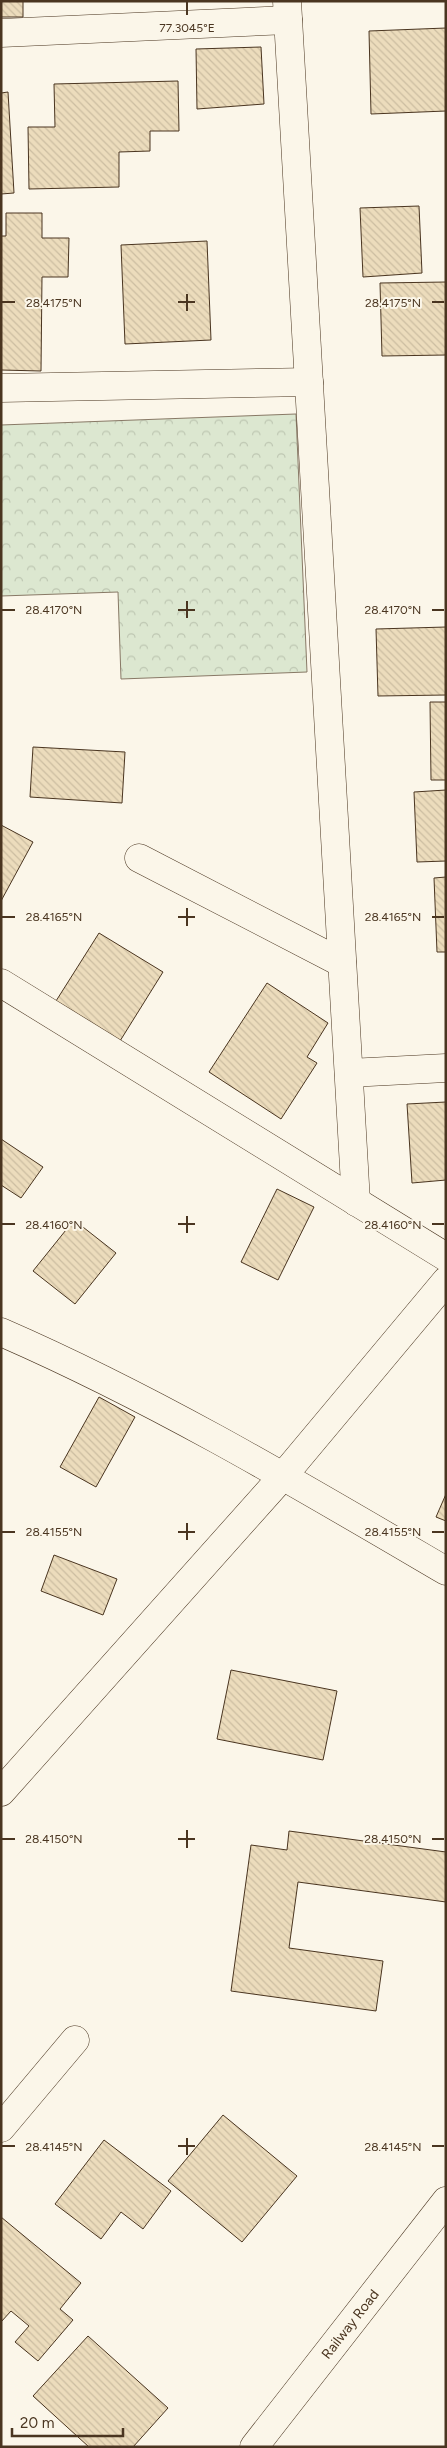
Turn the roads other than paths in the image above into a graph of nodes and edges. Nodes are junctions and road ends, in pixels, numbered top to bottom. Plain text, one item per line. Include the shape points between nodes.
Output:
1 (288, 10) edge
2 (1, 34) edge
3 (309, 382) junction
4 (1, 388) edge
5 (139, 858) dead end
6 (342, 963) junction
7 (1, 983) edge
8 (446, 1068) edge
9 (349, 1072) junction
10 (356, 1202) junction
11 (446, 1257) edge
12 (446, 1281) edge
13 (1, 1332) edge
14 (283, 1476) junction
15 (446, 1571) edge
16 (1, 1792) edge
17 (75, 2040) dead end
18 (1, 2128) edge
19 (446, 2201) edge
20 (254, 2447) edge

1 - 2 street
1 - 3 street
3 - 4 street
3 - 6 street
5 - 6 street
6 - 9 street
7 - 10 street
8 - 9 street
9 - 10 street
10 - 11 street
12 - 14 street
13 - 14 street via 58,1357
14 - 15 street
14 - 16 street
17 - 18 street
19 - 20 street, Railway Road

